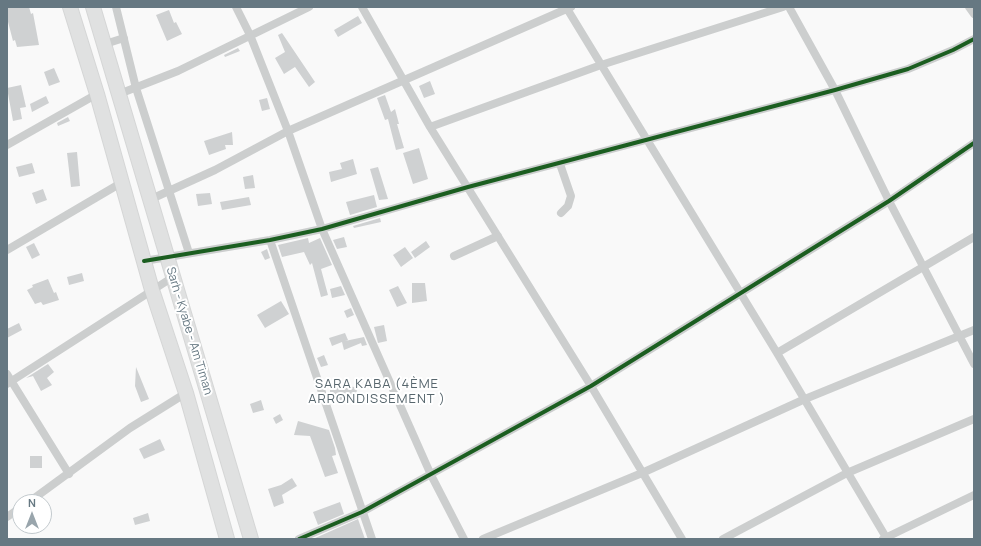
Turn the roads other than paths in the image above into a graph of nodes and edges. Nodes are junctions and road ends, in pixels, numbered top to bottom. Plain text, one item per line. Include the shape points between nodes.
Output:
1 (70, 7) edge
2 (93, 7) edge
3 (116, 7) edge
4 (236, 7) edge
5 (308, 7) edge
6 (362, 7) edge
7 (783, 7) edge
8 (789, 7) edge
9 (969, 7) edge
10 (568, 8) edge
11 (974, 14) edge
12 (250, 35) junction
13 (124, 38) junction
14 (974, 38) edge
15 (105, 44) junction
16 (601, 65) junction
17 (404, 79) junction
18 (136, 88) junction
19 (835, 90) junction
20 (97, 94) junction
21 (119, 94) junction
22 (430, 127) junction
23 (288, 131) junction
24 (647, 141) junction
25 (974, 143) edge
26 (7, 145) edge
27 (560, 164) junction
28 (120, 183) junction
29 (468, 188) junction
30 (168, 192) junction
31 (149, 200) junction
32 (889, 201) junction
33 (562, 213) dead end
34 (322, 229) junction
35 (498, 236) junction
36 (974, 236) edge
37 (270, 240) junction
38 (7, 250) edge
39 (189, 253) junction
40 (454, 256) dead end
41 (167, 257) junction
42 (144, 262) junction
43 (924, 266) junction
44 (173, 277) junction
45 (152, 290) junction
46 (741, 294) junction
47 (974, 330) edge
48 (961, 336) junction
49 (777, 353) junction
50 (974, 364) edge
51 (8, 380) edge
52 (591, 386) junction
53 (186, 393) junction
54 (805, 400) junction
55 (974, 419) edge
56 (642, 473) junction
57 (847, 473) junction
58 (69, 474) junction
59 (431, 475) junction
60 (40, 494) edge
61 (974, 495) edge
62 (362, 512) junction
63 (886, 538) edge
64 (227, 539) edge
65 (251, 539) edge
66 (299, 539) edge
67 (372, 539) edge
68 (464, 539) edge
69 (483, 539) edge
70 (682, 539) edge
71 (723, 539) edge

1 - 20 highway, Sarh - Kyabe - Am Timan
2 - 15 highway, Sarh - Kyabe - Am Timan
3 - 13 street
4 - 12 street
5 - 12 street
6 - 17 street
7 - 16 street
8 - 19 street
9 - 11 street
10 - 16 street
10 - 17 street
12 - 18 street via 178,71
12 - 23 street
13 - 15 street
13 - 18 street
14 - 19 street via 908,69
15 - 21 highway, Sarh - Kyabe - Am Timan
16 - 22 street
16 - 24 street
17 - 22 street
17 - 23 street
18 - 21 street
18 - 30 street
19 - 24 street
19 - 32 street
20 - 26 street
20 - 28 highway, Sarh - Kyabe - Am Timan
21 - 31 highway, Sarh - Kyabe - Am Timan
22 - 29 street
23 - 30 street
23 - 34 street
24 - 27 street
24 - 46 street
25 - 32 street
27 - 29 street
27 - 33 street via 571,196 568,206
28 - 38 street
28 - 42 highway, Sarh - Kyabe - Am Timan
29 - 34 street
29 - 35 street
30 - 31 street
30 - 39 street
31 - 41 highway, Sarh - Kyabe - Am Timan
32 - 43 street
32 - 46 street
34 - 37 street
34 - 59 street
35 - 40 street
35 - 52 street
36 - 43 street
37 - 39 street
37 - 62 street
39 - 41 street
41 - 42 street
41 - 44 highway, Sarh - Kyabe - Am Timan
42 - 45 highway, Sarh - Kyabe - Am Timan
43 - 48 street
43 - 49 street
44 - 45 street
44 - 65 highway, Sarh - Kyabe - Am Timan
45 - 51 street
45 - 53 highway, Sarh - Kyabe - Am Timan
46 - 49 street
46 - 52 street
47 - 48 street
48 - 50 street
48 - 54 street
49 - 54 street
51 - 58 street
52 - 56 street
52 - 59 street
53 - 58 street via 130,428
53 - 64 highway, Sarh - Kyabe - Am Timan
54 - 56 street
54 - 57 street
55 - 57 street
56 - 69 street
56 - 70 street
57 - 63 street
57 - 71 street
58 - 60 street
59 - 62 street
59 - 68 street
61 - 63 street
62 - 66 street
62 - 67 street

